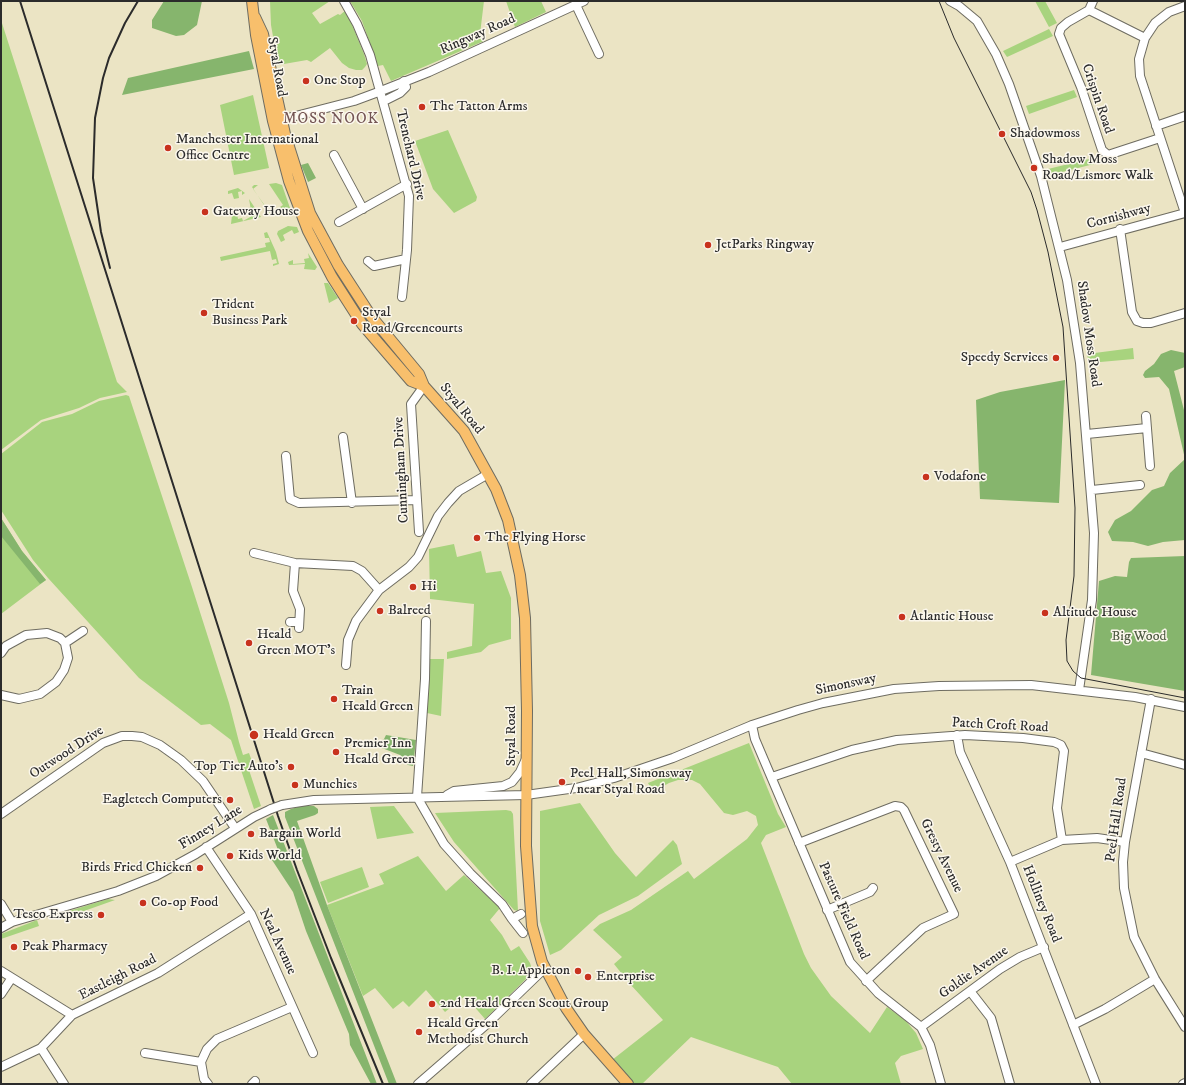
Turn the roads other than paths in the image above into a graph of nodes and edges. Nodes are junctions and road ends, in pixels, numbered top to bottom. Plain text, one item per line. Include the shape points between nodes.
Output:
1 (252, 1) edge
2 (344, 1) edge
3 (950, 1) edge
4 (1093, 1) edge
5 (580, 3) edge
6 (961, 3) edge
7 (1185, 6) edge
8 (1089, 10) junction
9 (1145, 38) junction
10 (599, 54) dead end
11 (404, 82) junction
12 (381, 91) junction
13 (384, 101) junction
14 (1185, 116) edge
15 (278, 120) junction
16 (1156, 126) junction
17 (1160, 138) junction
18 (334, 155) dead end
19 (406, 184) junction
20 (363, 208) junction
21 (1185, 213) edge
22 (339, 222) dead end
23 (1120, 229) junction
24 (1060, 247) junction
25 (406, 260) junction
26 (368, 261) dead end
27 (402, 297) dead end
28 (1185, 313) edge
29 (424, 386) junction
30 (1146, 416) dead end
31 (1147, 428) junction
32 (1087, 434) junction
33 (343, 437) dead end
34 (286, 456) dead end
35 (1150, 466) dead end
36 (488, 474) junction
37 (1140, 485) dead end
38 (1092, 490) junction
39 (417, 500) junction
40 (352, 503) junction
41 (419, 532) dead end
42 (254, 553) dead end
43 (295, 563) junction
44 (379, 590) junction
45 (426, 621) dead end
46 (296, 624) dead end
47 (82, 631) dead end
48 (65, 643) junction
49 (1, 653) edge
50 (346, 665) dead end
51 (1079, 690) junction
52 (1, 695) edge
53 (1150, 699) junction
54 (1185, 707) edge
55 (752, 725) junction
56 (957, 735) junction
57 (1141, 753) junction
58 (526, 759) junction
59 (1185, 765) edge
60 (772, 777) junction
61 (526, 795) junction
62 (444, 796) junction
63 (417, 797) junction
64 (1, 814) edge
65 (235, 828) junction
66 (1062, 840) junction
67 (1125, 842) junction
68 (799, 843) junction
69 (206, 847) junction
70 (1010, 862) junction
71 (874, 888) dead end
72 (1, 904) edge
73 (827, 910) junction
74 (250, 914) junction
75 (521, 914) dead end
76 (512, 919) junction
77 (12, 922) junction
78 (1, 928) edge
79 (523, 933) dead end
80 (1044, 947) junction
81 (545, 968) junction
82 (1, 971) edge
83 (11, 979) junction
84 (1155, 979) junction
85 (866, 981) junction
86 (970, 991) junction
87 (1, 994) edge
88 (292, 1007) junction
89 (72, 1015) junction
90 (1073, 1024) junction
91 (1185, 1026) edge
92 (921, 1027) junction
93 (584, 1034) junction
94 (41, 1048) junction
95 (145, 1053) dead end
96 (313, 1053) dead end
97 (201, 1062) junction
98 (1, 1067) edge
99 (64, 1084) edge
100 (208, 1084) edge
101 (418, 1084) edge
102 (532, 1084) edge
103 (628, 1084) edge
104 (941, 1084) edge
105 (1010, 1084) edge
106 (1096, 1084) edge

1 - 15 main road, Styal Road via 254,17 263,34
2 - 12 street, Trenchard Drive via 366,43
3 - 6 street, Shadow Moss Road
4 - 8 street
5 - 10 street
5 - 11 street, Ringway Road
6 - 24 street, Shadow Moss Road via 977,21 1010,84 1033,148
7 - 9 street via 1169,12 1155,23
8 - 9 street
8 - 17 street, Crispin Road via 1064,25 1059,34 1081,86 1102,150 1108,155
9 - 16 street via 1139,59 1140,76
11 - 12 street, Ringway Road
11 - 13 street via 406,87 400,93
12 - 13 street, Trenchard Drive
12 - 15 street, Ringway Road via 354,101
13 - 19 street, Trenchard Drive
14 - 16 street
15 - 29 main road, Styal Road via 304,198 329,250 371,316 419,374
16 - 17 street
17 - 21 street
18 - 20 street
19 - 20 street
19 - 25 street, Trenchard Drive via 410,206
20 - 22 street
21 - 23 street, Cornishway
23 - 24 street, Cornishway
23 - 28 street via 1132,312 1137,321 1151,323
24 - 32 street, Shadow Moss Road via 1077,337
25 - 26 street via 374,266
25 - 27 street, Trenchard Drive
29 - 36 main road, Styal Road via 464,431
29 - 39 street, Cunningham Drive via 411,404
30 - 31 street
31 - 32 street
31 - 35 street
32 - 38 street, Shadow Moss Road
33 - 40 street
34 - 40 street via 290,499 298,503
36 - 44 street via 459,491 438,516 418,557
36 - 58 main road, Styal Road via 508,520 520,575 525,618
37 - 38 street
38 - 51 street, Shadow Moss Road via 1092,600
39 - 40 street
39 - 41 street, Cunningham Drive
42 - 43 street
43 - 44 street via 353,566 362,571
43 - 46 street via 293,591 300,609
44 - 50 street via 350,632
45 - 63 street
47 - 48 street
48 - 49 street via 55,635 36,633 14,640
48 - 52 street via 68,651 66,664 56,682 46,691 26,698 13,699
51 - 53 street, Simonsway
51 - 55 street, Simonsway via 1006,684 894,689 823,703
53 - 54 street, Simonsway
53 - 57 street, Peel Hall Road
55 - 60 street, Pasture Field Road via 755,739
55 - 61 street, Simonsway via 673,758 614,778 576,788
56 - 60 street, Patch Croft Road via 897,740 852,750
56 - 66 street, Patch Croft Road via 1023,738 1061,745 1064,751 1057,808
56 - 70 street, Holliney Road via 960,752
57 - 59 street
57 - 67 street, Peel Hall Road
58 - 61 main road, Styal Road
58 - 62 street, Finney Lane via 512,782 503,786 454,791
60 - 68 street, Pasture Field Road
61 - 62 street, Finney Lane
61 - 81 main road, Styal Road via 526,872 532,926
62 - 63 street, Finney Lane
63 - 65 street, Finney Lane, bridge via 314,800 282,805
63 - 76 street via 444,844 502,904
64 - 65 street, Outwood Drive via 103,743 122,736 132,736 142,737 160,745 182,760 203,781
65 - 69 street, Finney Lane
66 - 67 street via 1097,838
66 - 70 street
67 - 84 street, Peel Hall Road via 1124,888 1134,937
68 - 73 street, Pasture Field Road
68 - 85 street, Gresty Avenue via 894,806 901,807 907,817 954,914 923,928
69 - 74 street, Neal Avenue
69 - 77 street, Finney Lane via 165,871 118,891
70 - 80 street, Holliney Road
71 - 73 street
72 - 77 street
73 - 85 street, Pasture Field Road via 850,962
74 - 88 street, Neal Avenue
74 - 89 street, Eastleigh Road via 158,973
75 - 76 street
76 - 79 street
77 - 78 street, Finney Lane
80 - 86 street, Goldie Avenue via 1020,957
80 - 90 street, Holliney Road
81 - 93 main road, Styal Road via 566,1008
81 - 101 street via 487,1024
82 - 83 street
83 - 87 street
83 - 89 street
84 - 90 street via 1105,1009
84 - 91 street, Peel Hall Road
85 - 92 street, Pasture Field Road
86 - 92 street, Goldie Avenue
86 - 105 street via 991,1018
88 - 96 street, Neal Avenue
88 - 97 street via 217,1039 207,1049
89 - 94 street, Eastleigh Road
90 - 106 street, Holliney Road
92 - 104 street, Pasture Field Road via 930,1045
93 - 102 street
93 - 103 main road, Styal Road
94 - 98 street, Eastleigh Road
94 - 99 street
95 - 97 street
97 - 100 street via 204,1080

